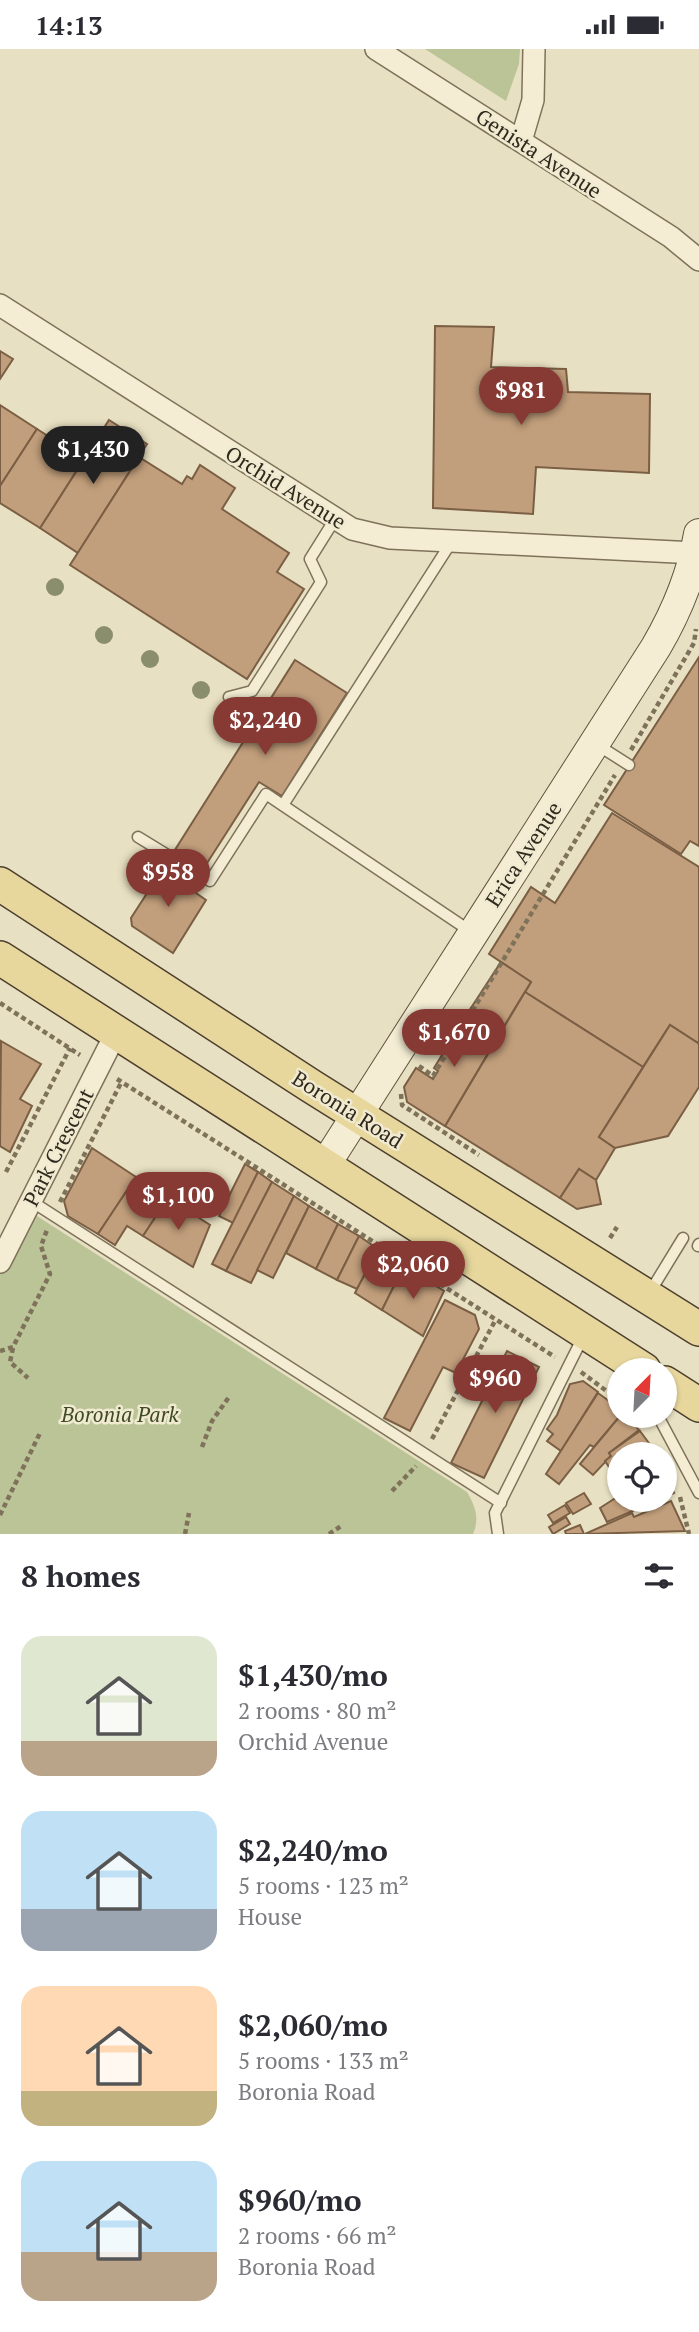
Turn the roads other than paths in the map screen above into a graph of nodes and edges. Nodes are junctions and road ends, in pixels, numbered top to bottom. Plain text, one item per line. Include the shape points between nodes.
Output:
1 (376, 49) edge
2 (534, 49) edge
3 (520, 141) junction
4 (699, 261) edge
5 (0, 305) edge
6 (335, 519) junction
7 (452, 541) junction
8 (696, 562) edge
9 (229, 697) dead end
10 (594, 743) junction
11 (626, 763) road end
12 (283, 805) junction
13 (138, 837) dead end
14 (0, 884) edge
15 (473, 932) junction
16 (0, 958) edge
17 (116, 1033) junction
18 (358, 1116) junction
19 (325, 1165) junction
20 (31, 1201) junction
21 (683, 1238) dead end
22 (0, 1262) edge
23 (647, 1298) junction
24 (699, 1318) edge
25 (699, 1329) edge
26 (585, 1332) junction
27 (616, 1358) edge
28 (677, 1391) edge
29 (699, 1405) edge
30 (664, 1428) edge
31 (699, 1493) edge
32 (500, 1503) junction
33 (498, 1534) edge

1 - 3 street, Genista Avenue
2 - 3 street via 533,100
3 - 4 street, Genista Avenue via 671,237
5 - 6 street, Orchid Avenue
6 - 7 street, Orchid Avenue via 372,535
6 - 9 lane via 310,559 321,582 252,691
7 - 8 street, Orchid Avenue
7 - 12 lane
8 - 10 main road, Erica Avenue via 668,627
10 - 11 lane
10 - 15 main road, Erica Avenue
12 - 13 lane via 266,794 210,880
12 - 15 lane
14 - 18 main road, Boronia Road
15 - 18 main road, Erica Avenue
16 - 17 main road
17 - 19 main road
17 - 20 street, Park Crescent
18 - 19 main road, Erica Avenue
18 - 23 main road, Boronia Road
19 - 26 main road
20 - 22 street, Park Crescent
20 - 32 lane
21 - 23 lane
23 - 24 main road
23 - 25 main road, Boronia Road
26 - 27 main road
26 - 32 lane
28 - 29 main road
30 - 31 lane
32 - 33 lane via 494,1519

